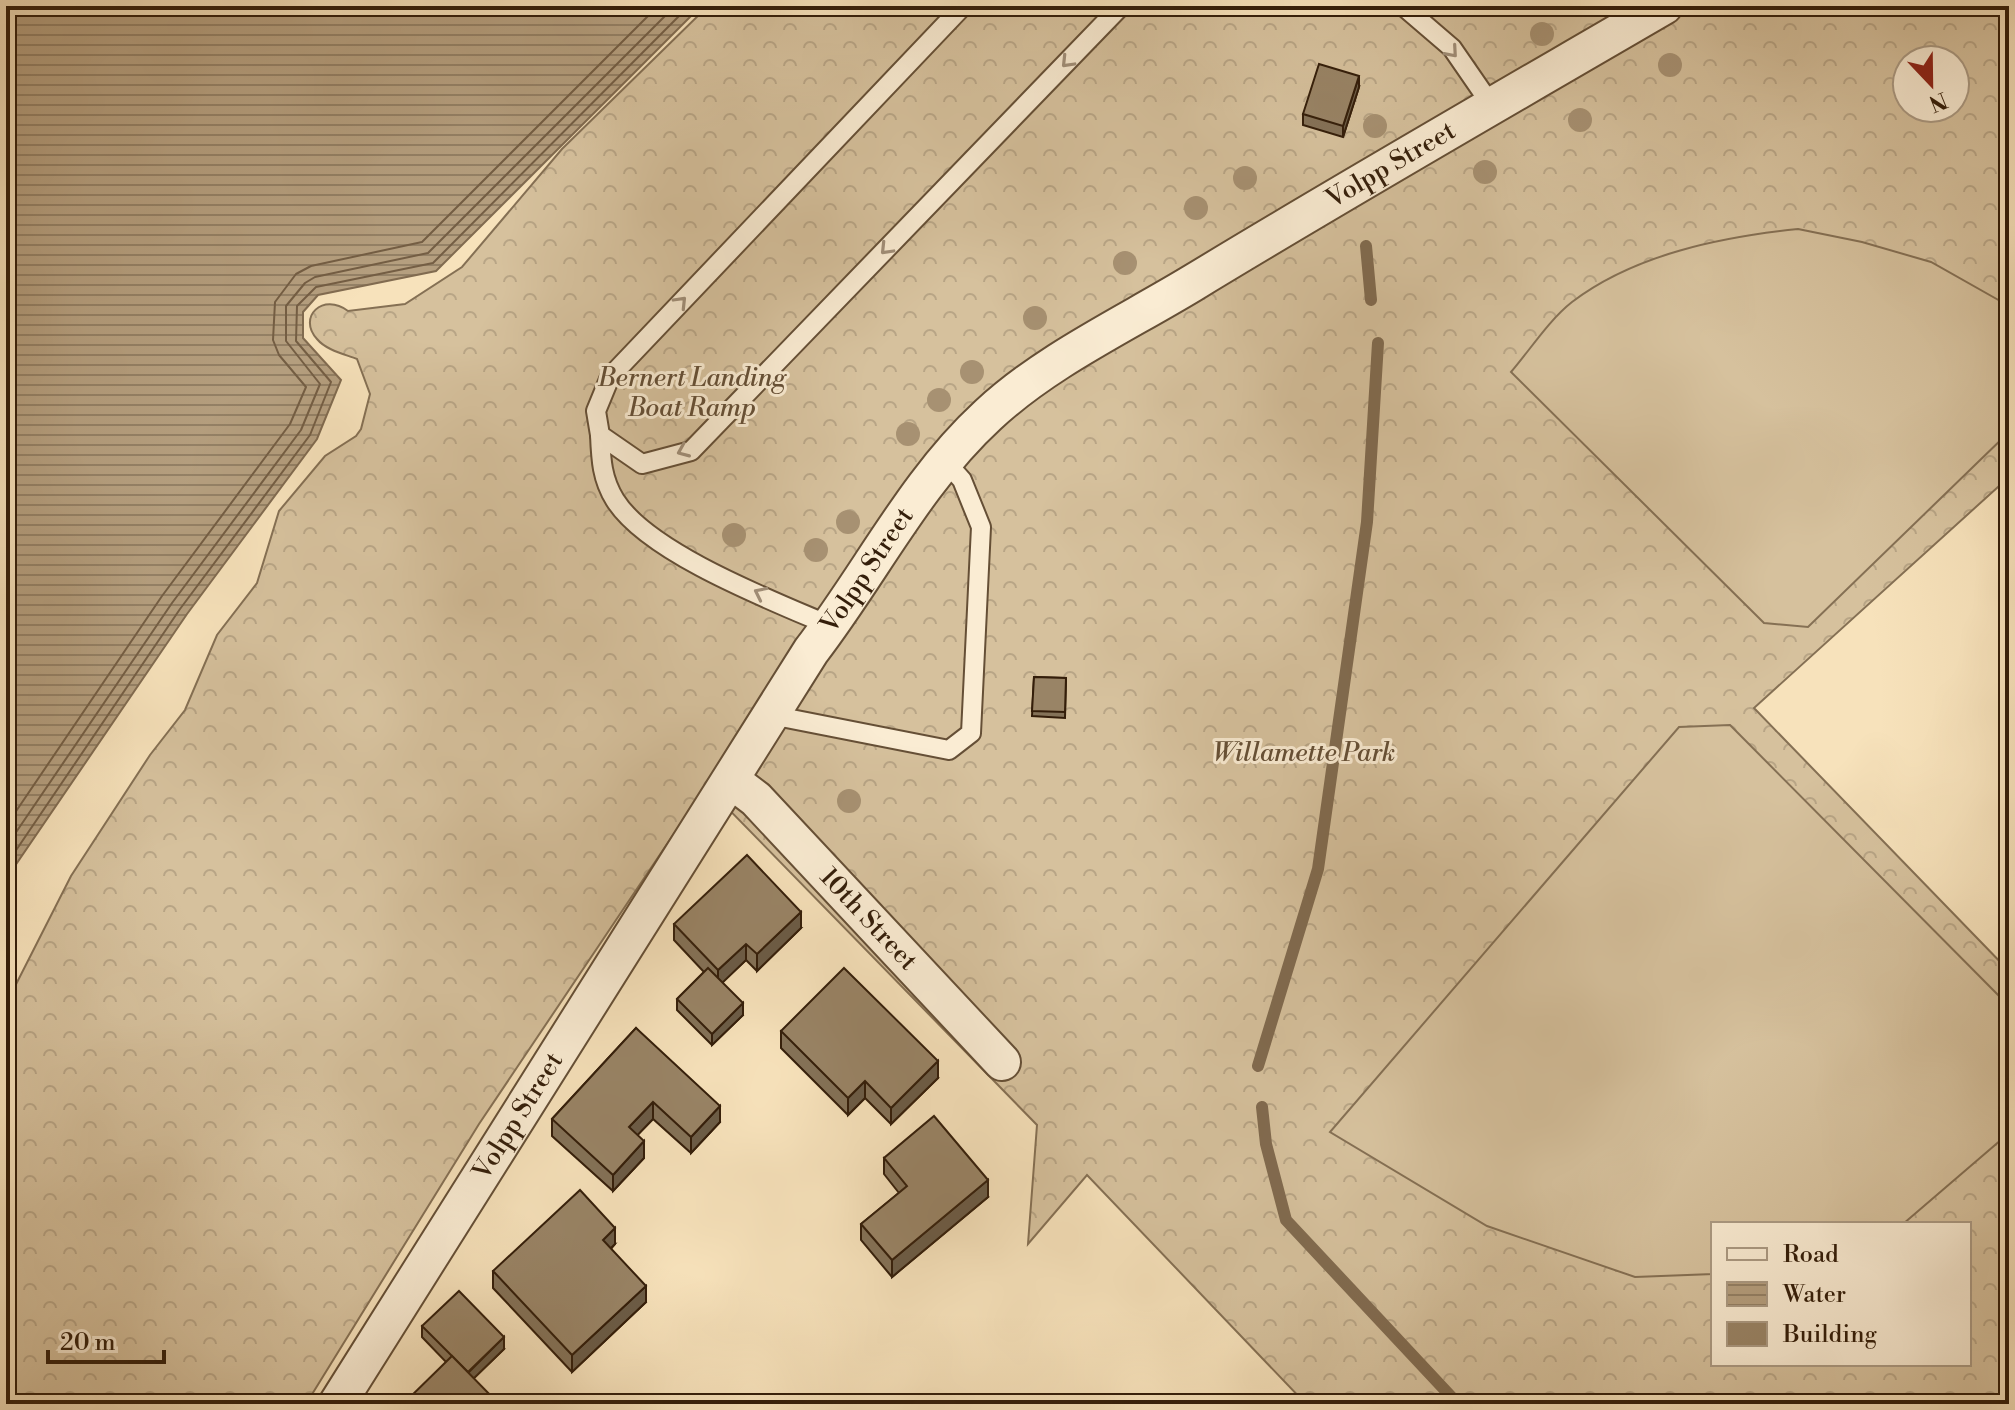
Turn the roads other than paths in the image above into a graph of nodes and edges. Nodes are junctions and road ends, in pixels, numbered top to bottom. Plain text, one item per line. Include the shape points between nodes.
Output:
1 (963, 6) edge
2 (1121, 6) edge
3 (1403, 6) edge
4 (1664, 6) edge
5 (1492, 106) junction
6 (600, 435) junction
7 (945, 461) junction
8 (831, 626) junction
9 (771, 715) junction
10 (731, 780) junction
11 (1002, 1062) dead end
12 (337, 1404) edge

6 -> 1 lane via 596,411 610,377
2 -> 6 lane via 691,451 642,464
3 -> 5 lane via 1452,48
4 - 5 street, Volpp Street
5 - 7 street, Volpp Street via 1029,382 988,415
8 -> 6 lane via 659,543 616,502 601,469
7 - 8 street, Volpp Street
7 - 9 lane via 962,480 981,527 971,733 949,750
8 - 9 street, Volpp Street
9 - 10 street, Volpp Street
10 - 11 street, 10th Street via 756,799
10 - 12 street, Volpp Street

